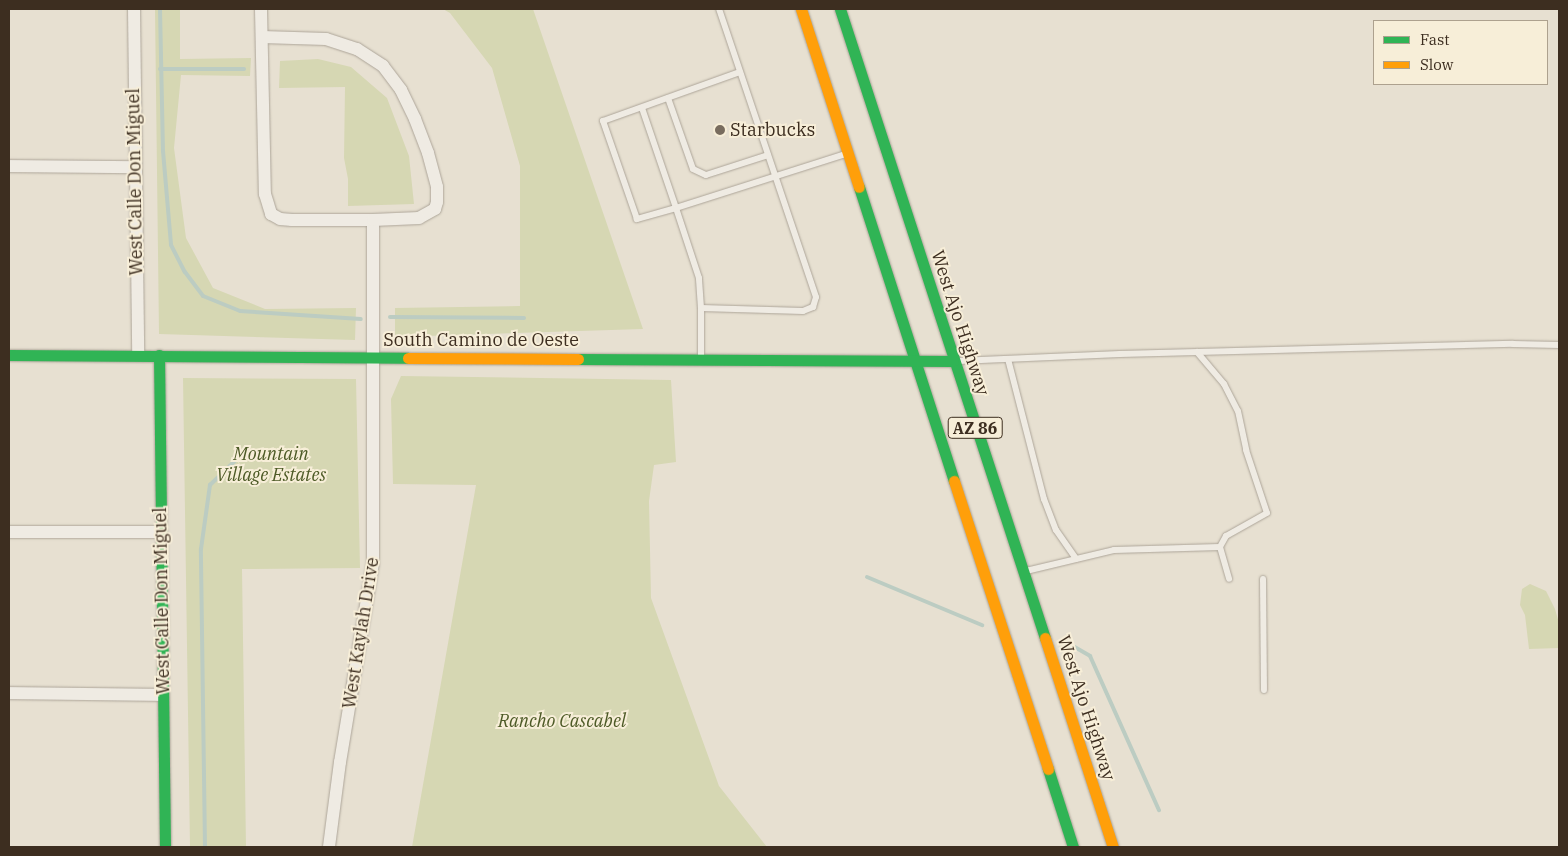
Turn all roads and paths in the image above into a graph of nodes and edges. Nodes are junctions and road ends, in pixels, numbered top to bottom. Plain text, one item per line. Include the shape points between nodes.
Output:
1 (134, 9) edge
2 (261, 9) edge
3 (719, 9) edge
4 (800, 9) edge
5 (840, 9) edge
6 (262, 36) junction
7 (740, 72) junction
8 (668, 98) junction
9 (642, 108) junction
10 (847, 154) junction
11 (768, 155) junction
12 (9, 166) edge
13 (134, 167) junction
14 (775, 176) junction
15 (676, 208) junction
16 (373, 220) junction
17 (702, 308) junction
18 (1559, 345) edge
19 (1197, 352) junction
20 (9, 355) edge
21 (138, 355) junction
22 (159, 355) junction
23 (375, 357) junction
24 (1008, 358) junction
25 (701, 360) junction
26 (953, 361) junction
27 (914, 362) junction
28 (9, 532) edge
29 (161, 532) junction
30 (1220, 547) junction
31 (1076, 559) junction
32 (1023, 572) junction
33 (1229, 579) dead end
34 (1264, 579) dead end
35 (1264, 690) dead end
36 (9, 693) edge
37 (162, 695) junction
38 (164, 847) edge
39 (329, 847) edge
40 (1073, 847) edge
41 (1113, 847) edge

1 - 13 street, West Calle Don Miguel
2 - 6 street
3 - 7 lane
4 - 10 main road, AZ 86
5 - 26 main road, West Ajo Highway / AZ 86
6 - 16 street via 265,194 271,214 292,220
6 - 16 street via 326,39 357,49 383,66 401,90 418,127 437,187 439,213 419,218
7 - 8 lane
7 - 11 lane
8 - 9 lane
8 - 11 lane via 693,169 701,174
9 - 15 lane
9 - 15 lane via 603,121 637,219
10 - 14 lane
10 - 27 main road, AZ 86
11 - 14 lane
12 - 13 street
13 - 21 street, West Calle Don Miguel
14 - 15 lane
14 - 17 lane via 816,297 813,307 803,311
15 - 17 lane via 699,278
16 - 23 street, West Kaylah Drive
17 - 25 lane
18 - 19 lane
19 - 24 lane
19 - 30 lane via 1224,384 1238,411 1246,450 1267,512 1226,536
20 - 21 main road, South Camino de Oeste
21 - 22 main road, South Camino de Oeste
22 - 23 main road, South Camino de Oeste
22 - 29 main road, West Calle Don Miguel
23 - 25 main road, South Camino de Oeste
23 - 39 street, West Kaylah Drive via 373,563
24 - 26 lane
24 - 31 lane via 1044,499 1056,530
25 - 27 main road, South Camino de Oeste
26 - 27 main road, South Camino de Oeste
26 - 32 main road, West Ajo Highway / AZ 86
27 - 40 main road, AZ 86
28 - 29 street
29 - 37 main road, West Calle Don Miguel
30 - 31 lane via 1114,550
30 - 33 lane
31 - 32 lane
32 - 41 main road, West Ajo Highway / AZ 86
34 - 35 lane
36 - 37 street
37 - 38 main road, West Calle Don Miguel

